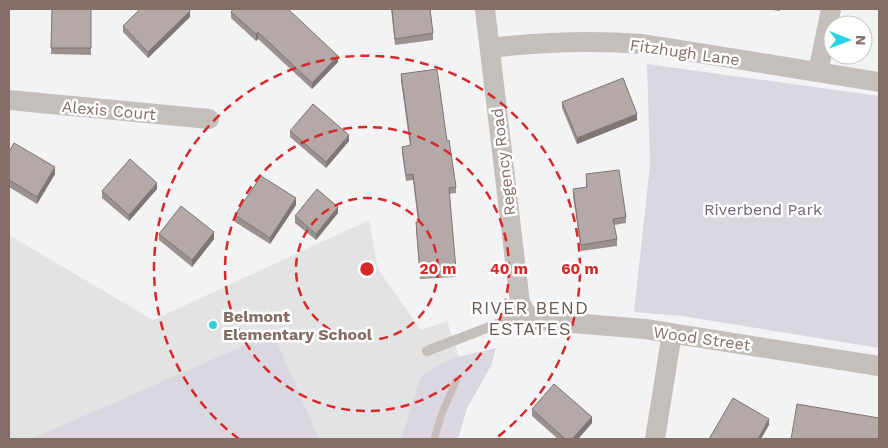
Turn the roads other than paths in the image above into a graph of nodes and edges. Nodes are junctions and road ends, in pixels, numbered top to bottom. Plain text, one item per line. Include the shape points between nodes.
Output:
1 (485, 9) edge
2 (832, 9) edge
3 (490, 48) junction
4 (818, 72) junction
5 (879, 82) edge
6 (9, 100) edge
7 (209, 119) dead end
8 (526, 313) junction
9 (672, 333) junction
10 (427, 351) dead end
11 (879, 366) edge
12 (655, 439) edge

1 - 3 street, Regency Road
2 - 4 street
3 - 4 street, Fitzhugh Lane via 540,43 618,42
3 - 8 street, Regency Road via 520,303
4 - 5 street, Fitzhugh Lane
6 - 7 street, Alexis Court
8 - 9 street, Wood Street via 536,320
8 - 10 lane
9 - 11 street, Wood Street
9 - 12 street

